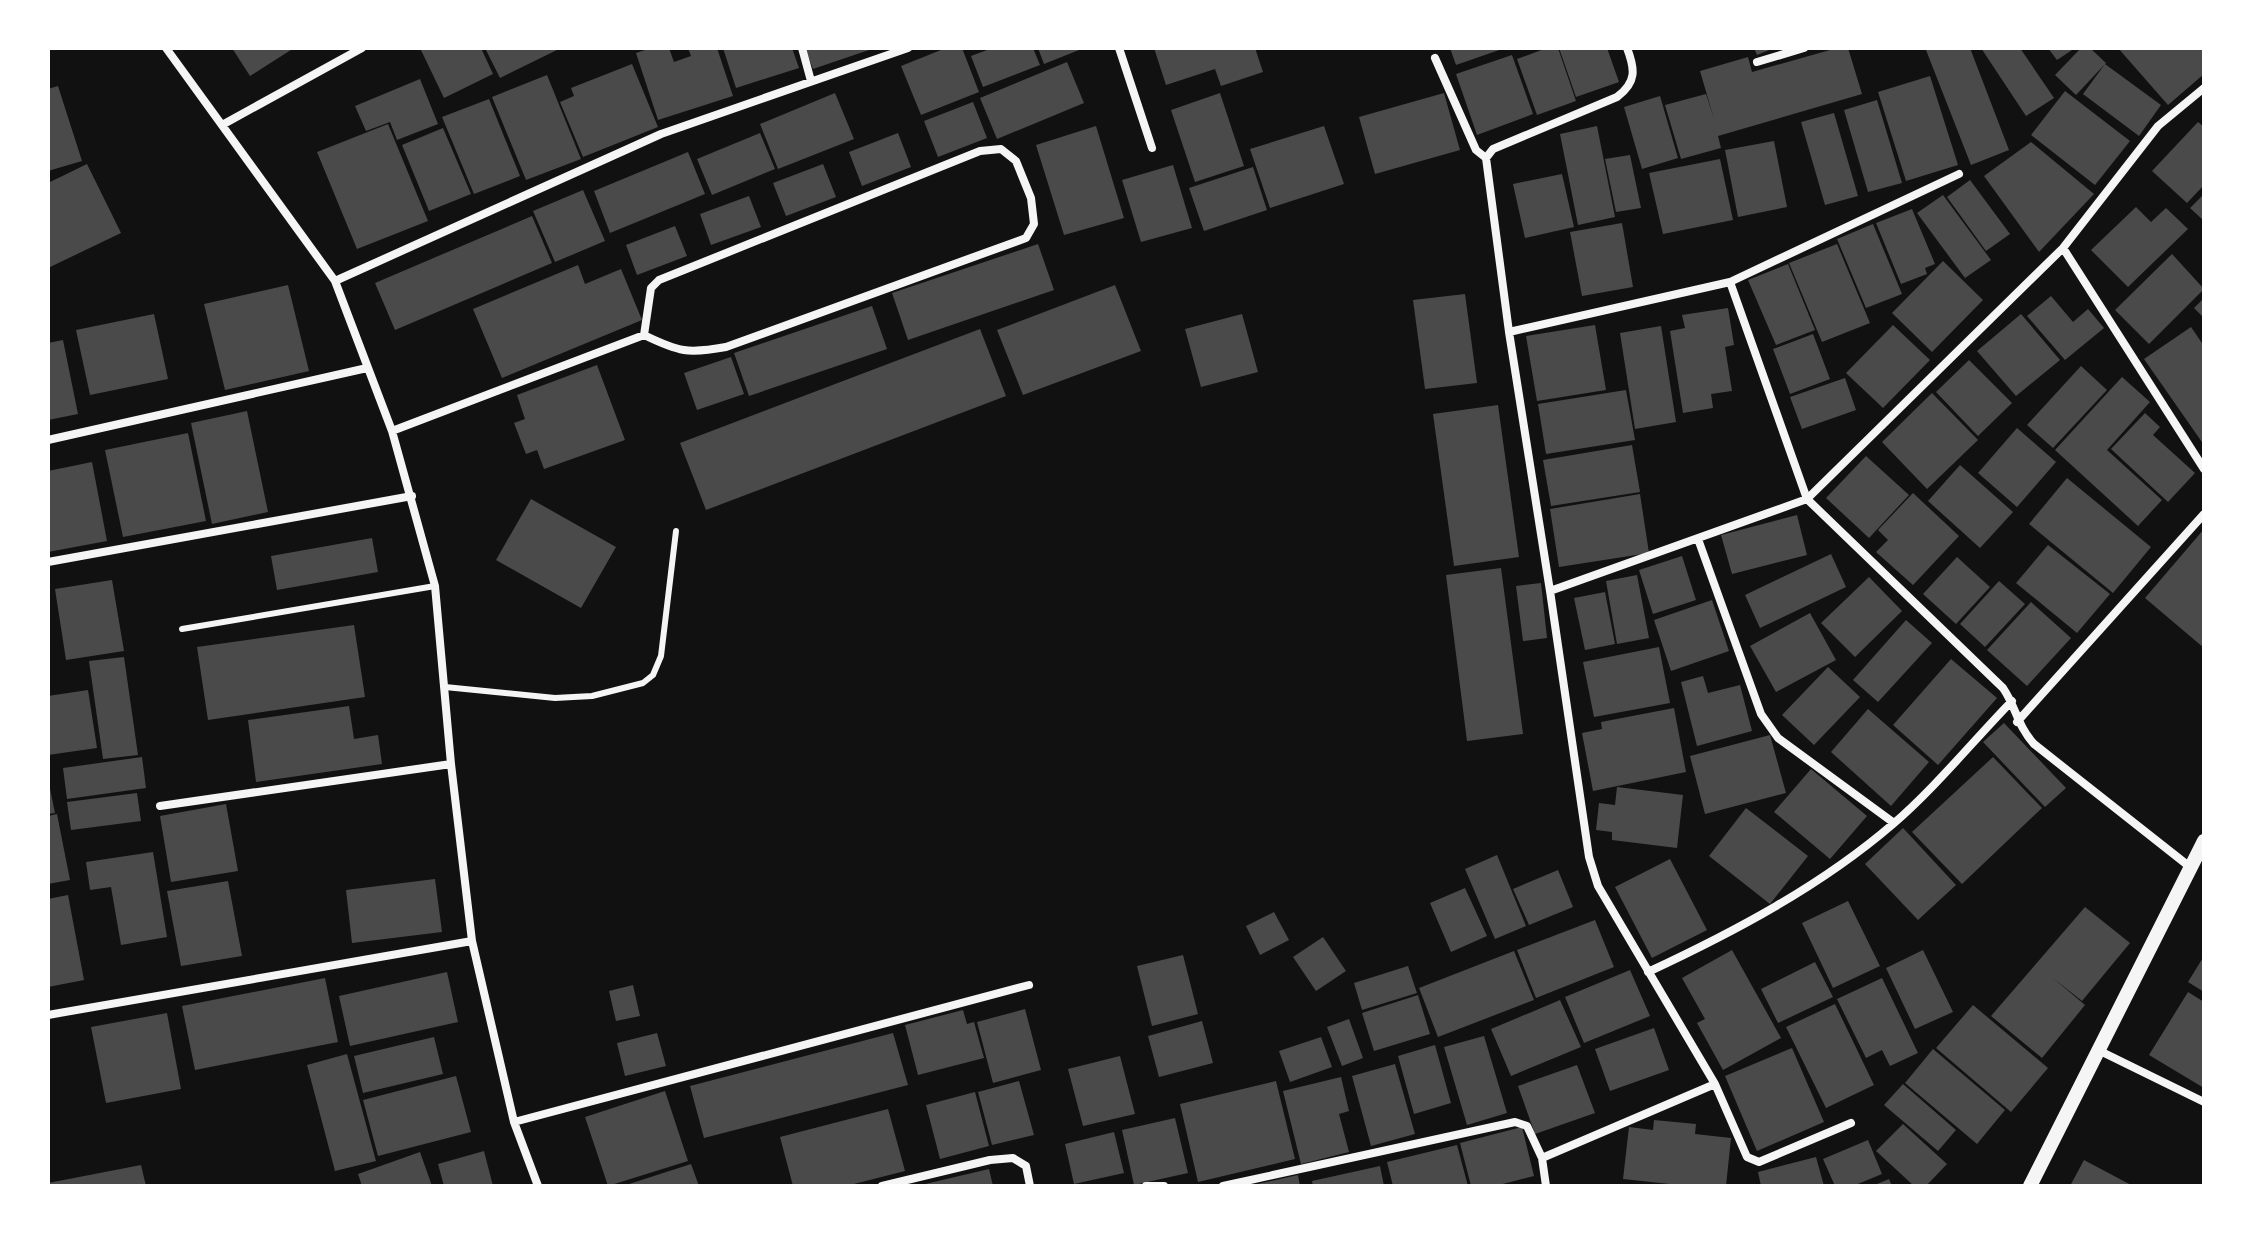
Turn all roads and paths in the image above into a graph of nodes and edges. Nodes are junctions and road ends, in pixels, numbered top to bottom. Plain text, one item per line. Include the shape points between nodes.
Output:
1 (166, 48) edge
2 (362, 48) edge
3 (802, 48) edge
4 (908, 48) edge
5 (1119, 48) edge
6 (1627, 48) edge
7 (1804, 48) edge
8 (1435, 58) dead end
9 (1757, 62) dead end
10 (811, 81) junction
11 (2204, 88) edge
12 (222, 125) junction
13 (1152, 148) dead end
14 (1486, 158) junction
15 (1959, 174) dead end
16 (2063, 248) junction
17 (335, 281) junction
18 (1730, 282) junction
19 (1509, 332) junction
20 (644, 335) junction
21 (367, 368) junction
22 (392, 431) junction
23 (48, 440) edge
24 (2204, 469) edge
25 (412, 496) junction
26 (1807, 499) junction
27 (2204, 514) edge
28 (676, 531) dead end
29 (1698, 539) junction
30 (48, 562) edge
31 (435, 586) junction
32 (1550, 591) junction
33 (182, 629) dead end
34 (445, 687) junction
35 (2012, 701) junction
36 (2017, 722) junction
37 (451, 764) junction
38 (160, 806) dead end
39 (1894, 823) junction
40 (2204, 841) edge
41 (2190, 867) junction
42 (472, 941) junction
43 (1648, 972) junction
44 (1029, 985) dead end
45 (48, 1015) edge
46 (2100, 1051) junction
47 (1715, 1084) junction
48 (2204, 1102) edge
49 (514, 1122) junction
50 (1851, 1123) dead end
51 (1542, 1158) junction
52 (538, 1186) edge
53 (882, 1186) edge
54 (1030, 1186) edge
55 (1146, 1186) edge
56 (1164, 1186) edge
57 (1223, 1186) edge
58 (1546, 1186) edge
59 (2030, 1186) edge

1 - 12 street
2 - 12 street
3 - 10 street
4 - 10 street
5 - 13 street
6 - 14 street via 1634,72 1626,90 1493,149
7 - 9 street
8 - 14 street via 1476,150
10 - 17 street via 661,134
11 - 16 street via 2158,126
12 - 17 street
14 - 19 street
15 - 18 street
16 - 24 street
16 - 26 street
17 - 21 street
18 - 19 street
18 - 26 street
19 - 32 street
20 - 20 street via 651,288 659,280 980,151 1001,149 1016,161 1031,198 1034,224 1026,238 726,347 693,353
20 - 22 street
21 - 22 street
21 - 23 street
22 - 25 street
25 - 30 street
25 - 31 street
26 - 29 street
26 - 35 street
27 - 36 street
28 - 34 lane via 661,656 643,683 574,698
29 - 32 street
29 - 39 street via 1768,726
31 - 33 lane
31 - 34 street
32 - 43 street via 1589,857 1598,886
34 - 37 street
35 - 36 street
35 - 39 street
36 - 41 street via 2034,744
37 - 38 street
37 - 42 street
39 - 43 street via 1788,898 1721,938
40 - 41 street
41 - 46 street
42 - 45 street
42 - 49 street
43 - 47 street
44 - 49 street
46 - 48 street
46 - 59 street
47 - 50 street via 1747,1157 1755,1162
47 - 51 street
49 - 52 street
51 - 57 street via 1527,1126 1515,1122
51 - 58 street
53 - 54 street via 1013,1158 1026,1166
55 - 56 street

